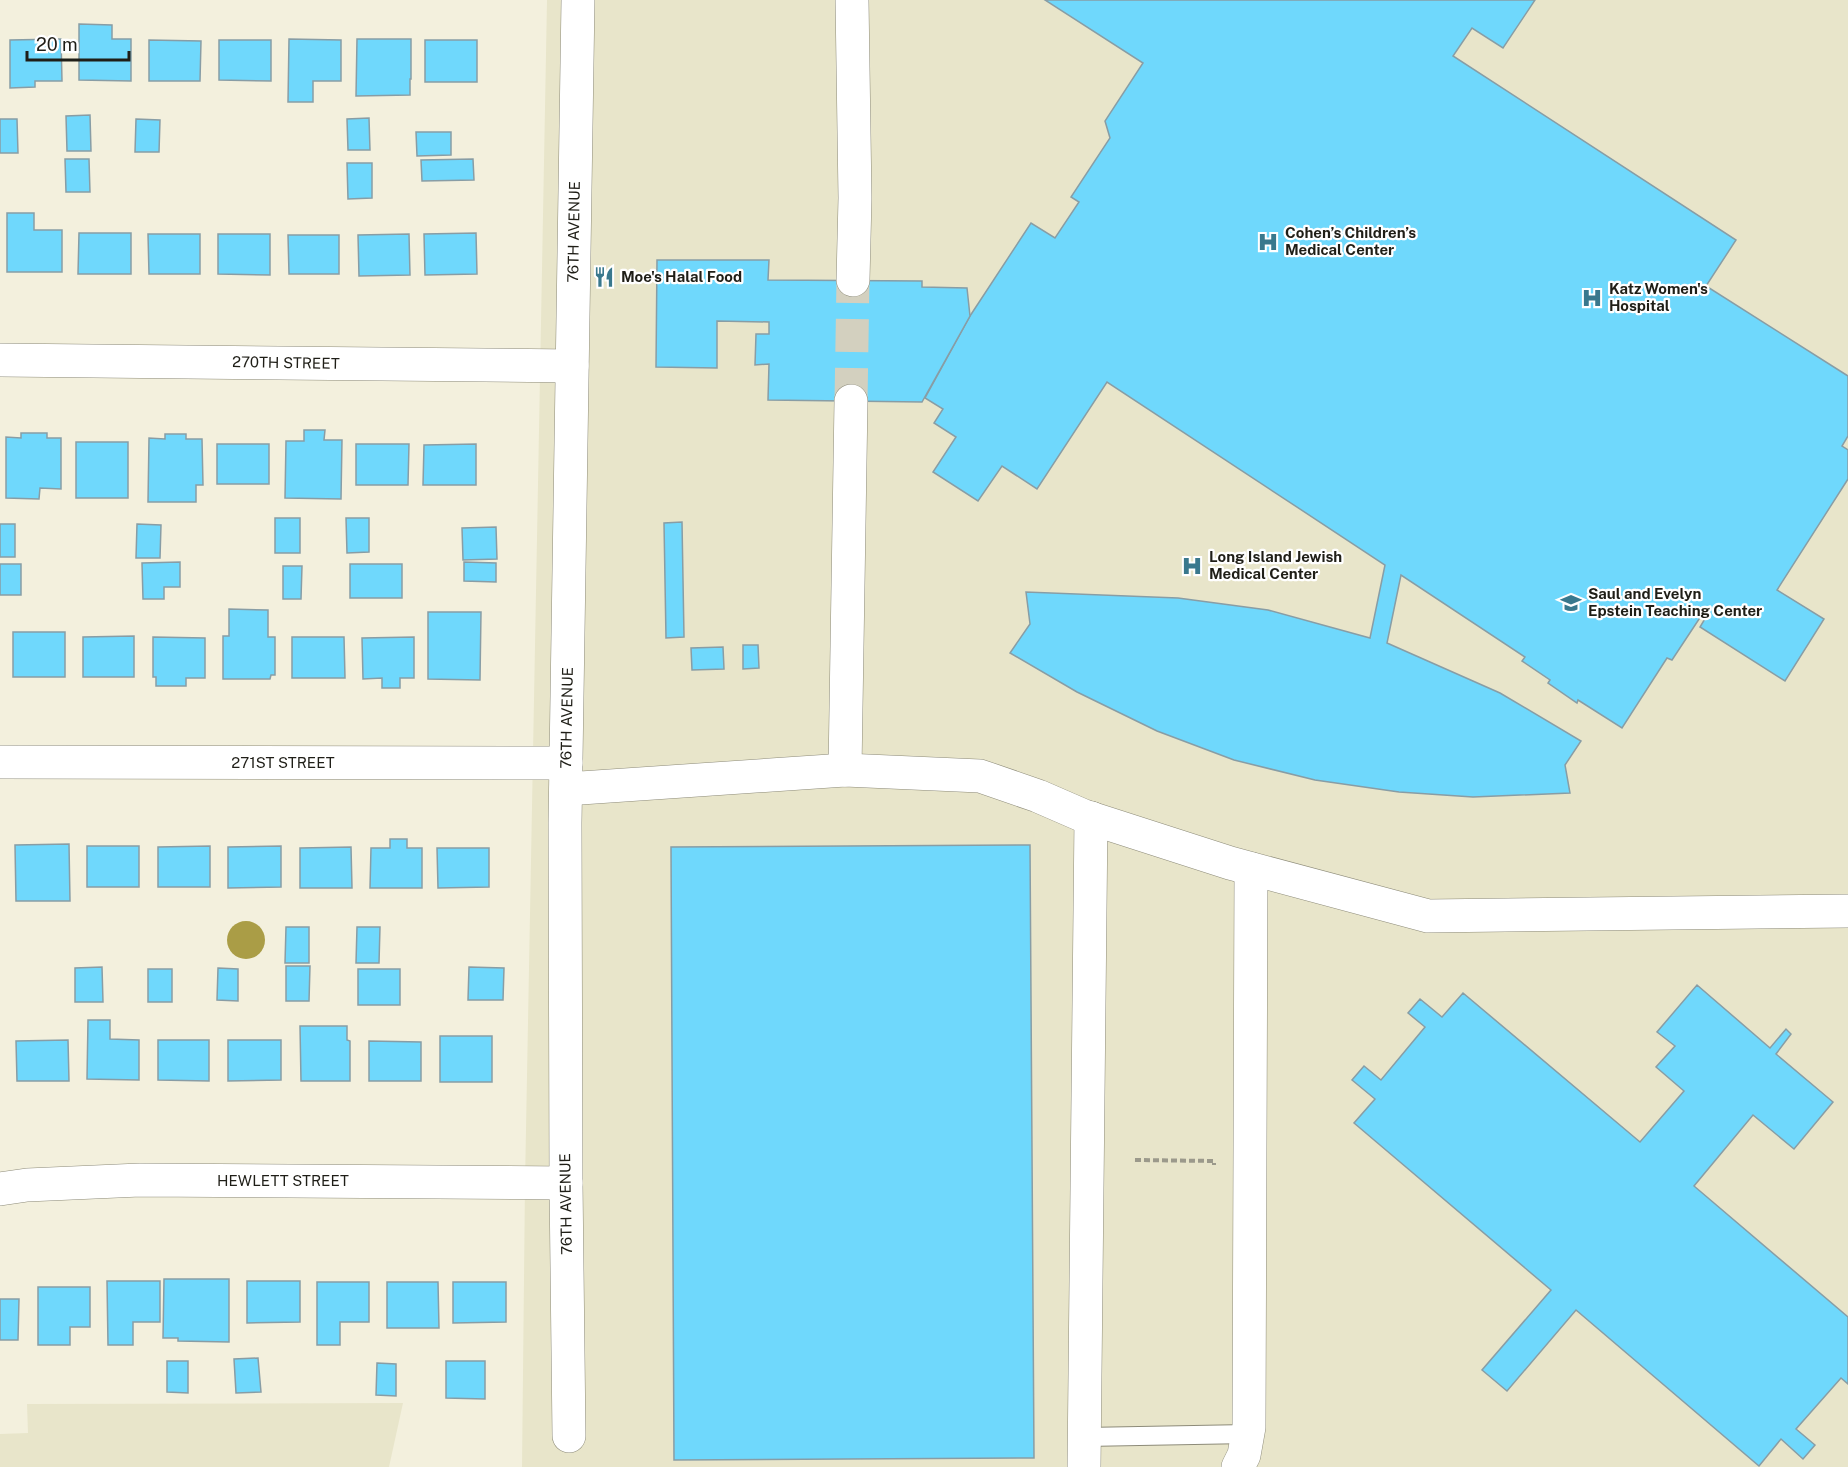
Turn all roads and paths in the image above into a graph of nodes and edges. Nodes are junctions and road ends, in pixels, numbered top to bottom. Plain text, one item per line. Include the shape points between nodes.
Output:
1 (578, 0) edge
2 (852, 0) edge
3 (853, 280) tunnel mouth
4 (0, 360) edge
5 (572, 366) junction
6 (851, 401) tunnel mouth
7 (0, 762) edge
8 (845, 770) junction
9 (566, 776) junction
10 (1091, 818) junction
11 (1251, 869) junction
12 (1848, 911) edge
13 (1135, 1160) dead end
14 (1214, 1173) dead end
15 (566, 1183) junction
16 (0, 1189) edge
17 (1248, 1434) junction
18 (570, 1436) dead end
19 (1084, 1452) edge
20 (1238, 1467) edge

1 - 5 street, 76TH AVENUE
2 - 3 street
4 - 5 street, 270TH STREET
5 - 9 street, 76TH AVENUE
6 - 8 street
7 - 9 street, 271ST STREET
8 - 9 street, 271ST STREET
8 - 10 street, 271ST STREET via 980,776
9 - 15 street, 76TH AVENUE
10 - 11 street, 271ST STREET
10 - 19 street
11 - 12 street, 271ST STREET via 1428,916
11 - 17 street
13 - 14 path via 1214,1161
15 - 16 street, HEWLETT STREET via 140,1180
15 - 18 street, 76TH AVENUE
17 - 19 lane
17 - 20 street

